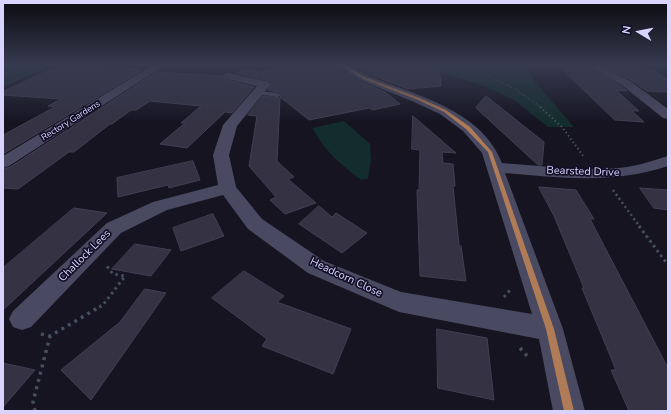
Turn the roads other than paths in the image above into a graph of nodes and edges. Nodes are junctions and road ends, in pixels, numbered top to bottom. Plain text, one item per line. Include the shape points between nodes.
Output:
1 (129, 84) edge
2 (265, 84) edge
3 (380, 84) edge
4 (628, 84) edge
5 (258, 93) junction
6 (278, 95) dead end
7 (668, 115) edge
8 (668, 162) edge
9 (3, 163) edge
10 (496, 167) junction
11 (227, 188) junction
12 (29, 326) road end
13 (550, 329) junction
14 (569, 411) edge

1 - 9 street, Rectory Gardens
2 - 5 street
3 - 10 street via 449,113 480,138
4 - 7 street
5 - 6 lane
5 - 11 street, Headcorn Close via 230,125 221,155
8 - 10 street, Bearsted Drive via 629,173 599,174
10 - 13 street
11 - 12 street, Challock Lees via 160,206 114,228
11 - 13 street, Headcorn Close via 255,224 316,267 399,302
13 - 14 street

